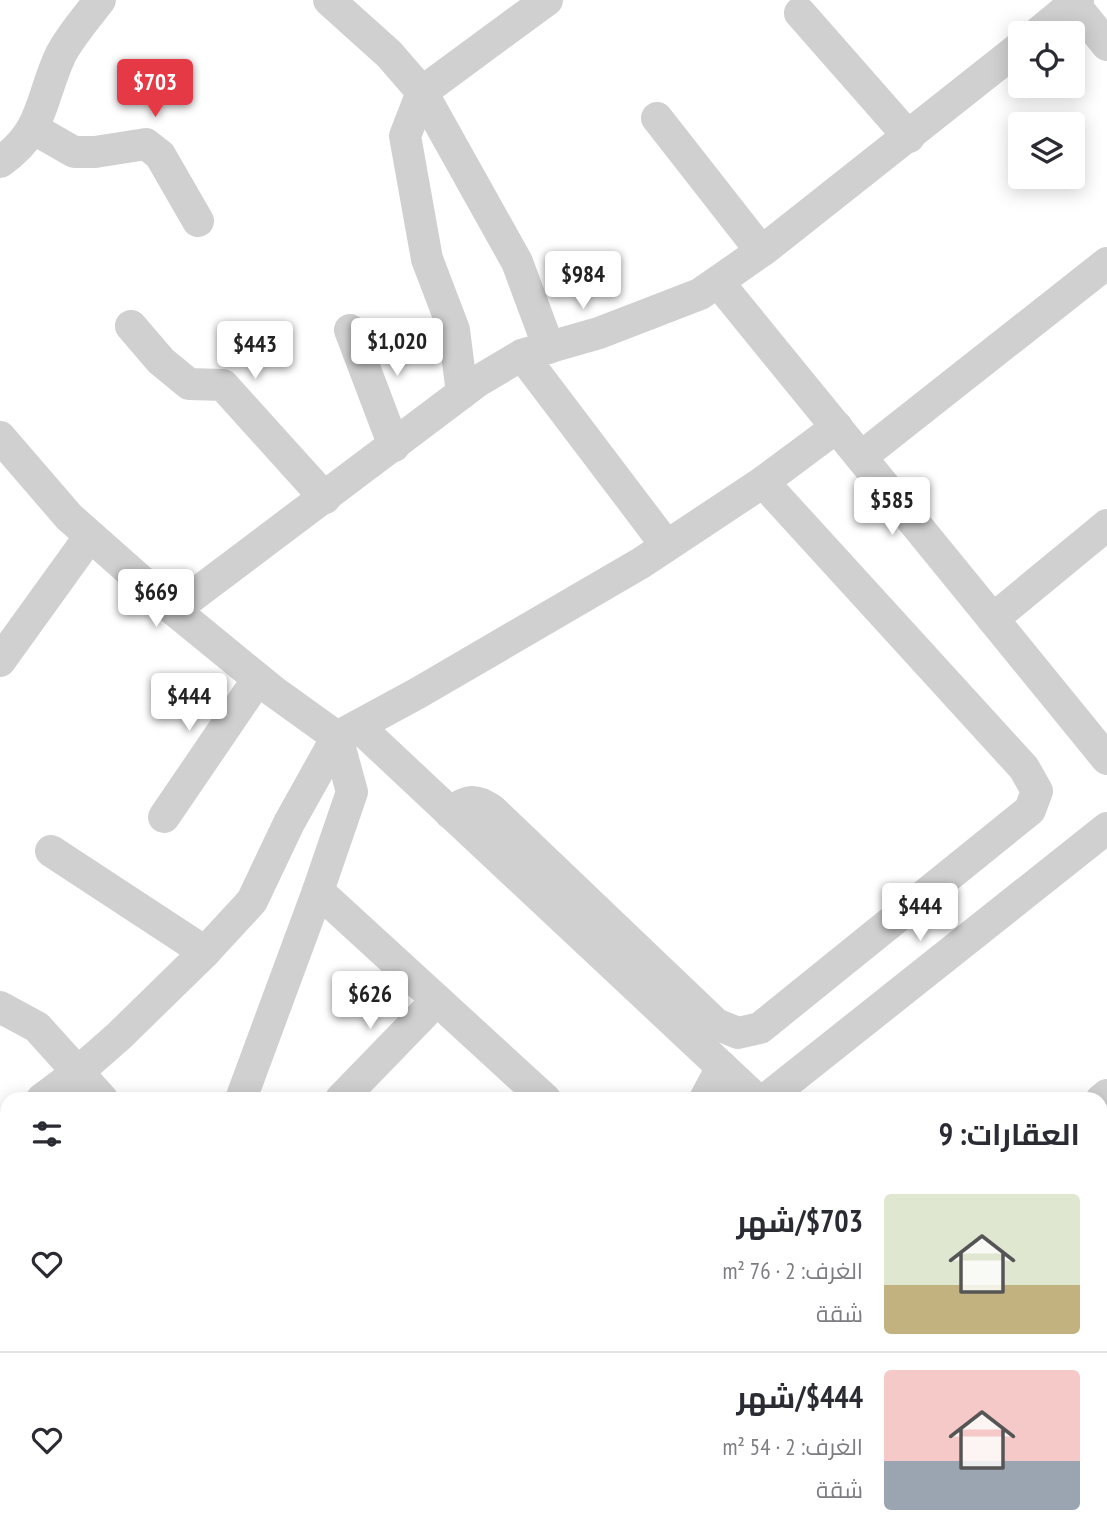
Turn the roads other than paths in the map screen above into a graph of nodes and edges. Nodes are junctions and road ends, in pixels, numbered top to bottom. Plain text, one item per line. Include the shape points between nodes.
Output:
1 (100, 0) edge
2 (547, 0) edge
3 (336, 2) edge
4 (1076, 2) edge
5 (800, 13) dead end
6 (1053, 21) edge
7 (1107, 44) edge
8 (1008, 57) edge
9 (422, 92) junction
10 (657, 118) dead end
11 (34, 129) junction
12 (909, 137) junction
13 (0, 162) edge
14 (198, 221) dead end
15 (761, 251) junction
16 (1107, 263) edge
17 (718, 282) junction
18 (131, 327) dead end
19 (350, 330) dead end
20 (536, 351) junction
21 (462, 393) junction
22 (836, 427) junction
23 (0, 437) edge
24 (394, 446) junction
25 (861, 457) junction
26 (763, 482) junction
27 (325, 498) junction
28 (1107, 525) edge
29 (90, 536) junction
30 (666, 545) junction
31 (174, 610) junction
32 (993, 619) junction
33 (0, 662) edge
34 (258, 679) junction
35 (347, 732) junction
36 (1107, 759) edge
37 (450, 813) junction
38 (164, 817) dead end
39 (1107, 828) edge
40 (51, 852) dead end
41 (318, 891) junction
42 (205, 953) junction
43 (437, 1000) junction
44 (0, 1007) edge
45 (722, 1067) junction
46 (78, 1072) junction
47 (51, 1092) edge
48 (96, 1092) edge
49 (244, 1092) edge
50 (348, 1092) edge
51 (537, 1092) edge
52 (709, 1092) edge
53 (749, 1092) edge
54 (775, 1092) edge

1 - 11 street via 62,54
2 - 9 street
3 - 9 street
4 - 6 street
4 - 7 street
5 - 12 street
8 - 12 street
9 - 20 street via 517,262
9 - 21 street via 405,136 427,259 454,330
10 - 15 street
11 - 13 street
11 - 14 street via 74,152 146,144 160,155
12 - 15 street
15 - 17 street
16 - 25 street
17 - 20 street via 700,294 599,334
17 - 22 street
18 - 27 street via 189,384 223,385
19 - 24 street
20 - 21 street
20 - 30 street
21 - 24 street
22 - 25 street
22 - 26 street
23 - 29 street
24 - 27 street
25 - 32 street
26 - 30 street
26 - 37 street via 1024,768 1037,792 1030,810 760,1028 738,1033 716,1024 492,810 479,802 466,802
27 - 31 street
28 - 32 street
29 - 31 street
29 - 33 street
30 - 35 street
31 - 34 street
32 - 36 street
34 - 35 street
34 - 38 street
35 - 37 street
35 - 41 street via 352,792
35 - 42 street via 289,823 252,901
37 - 45 street
39 - 54 street
40 - 42 street
41 - 43 street
41 - 49 street
42 - 46 street
43 - 50 street
43 - 51 street
44 - 46 street via 37,1027
45 - 52 street
45 - 53 street
46 - 47 street
46 - 48 street

